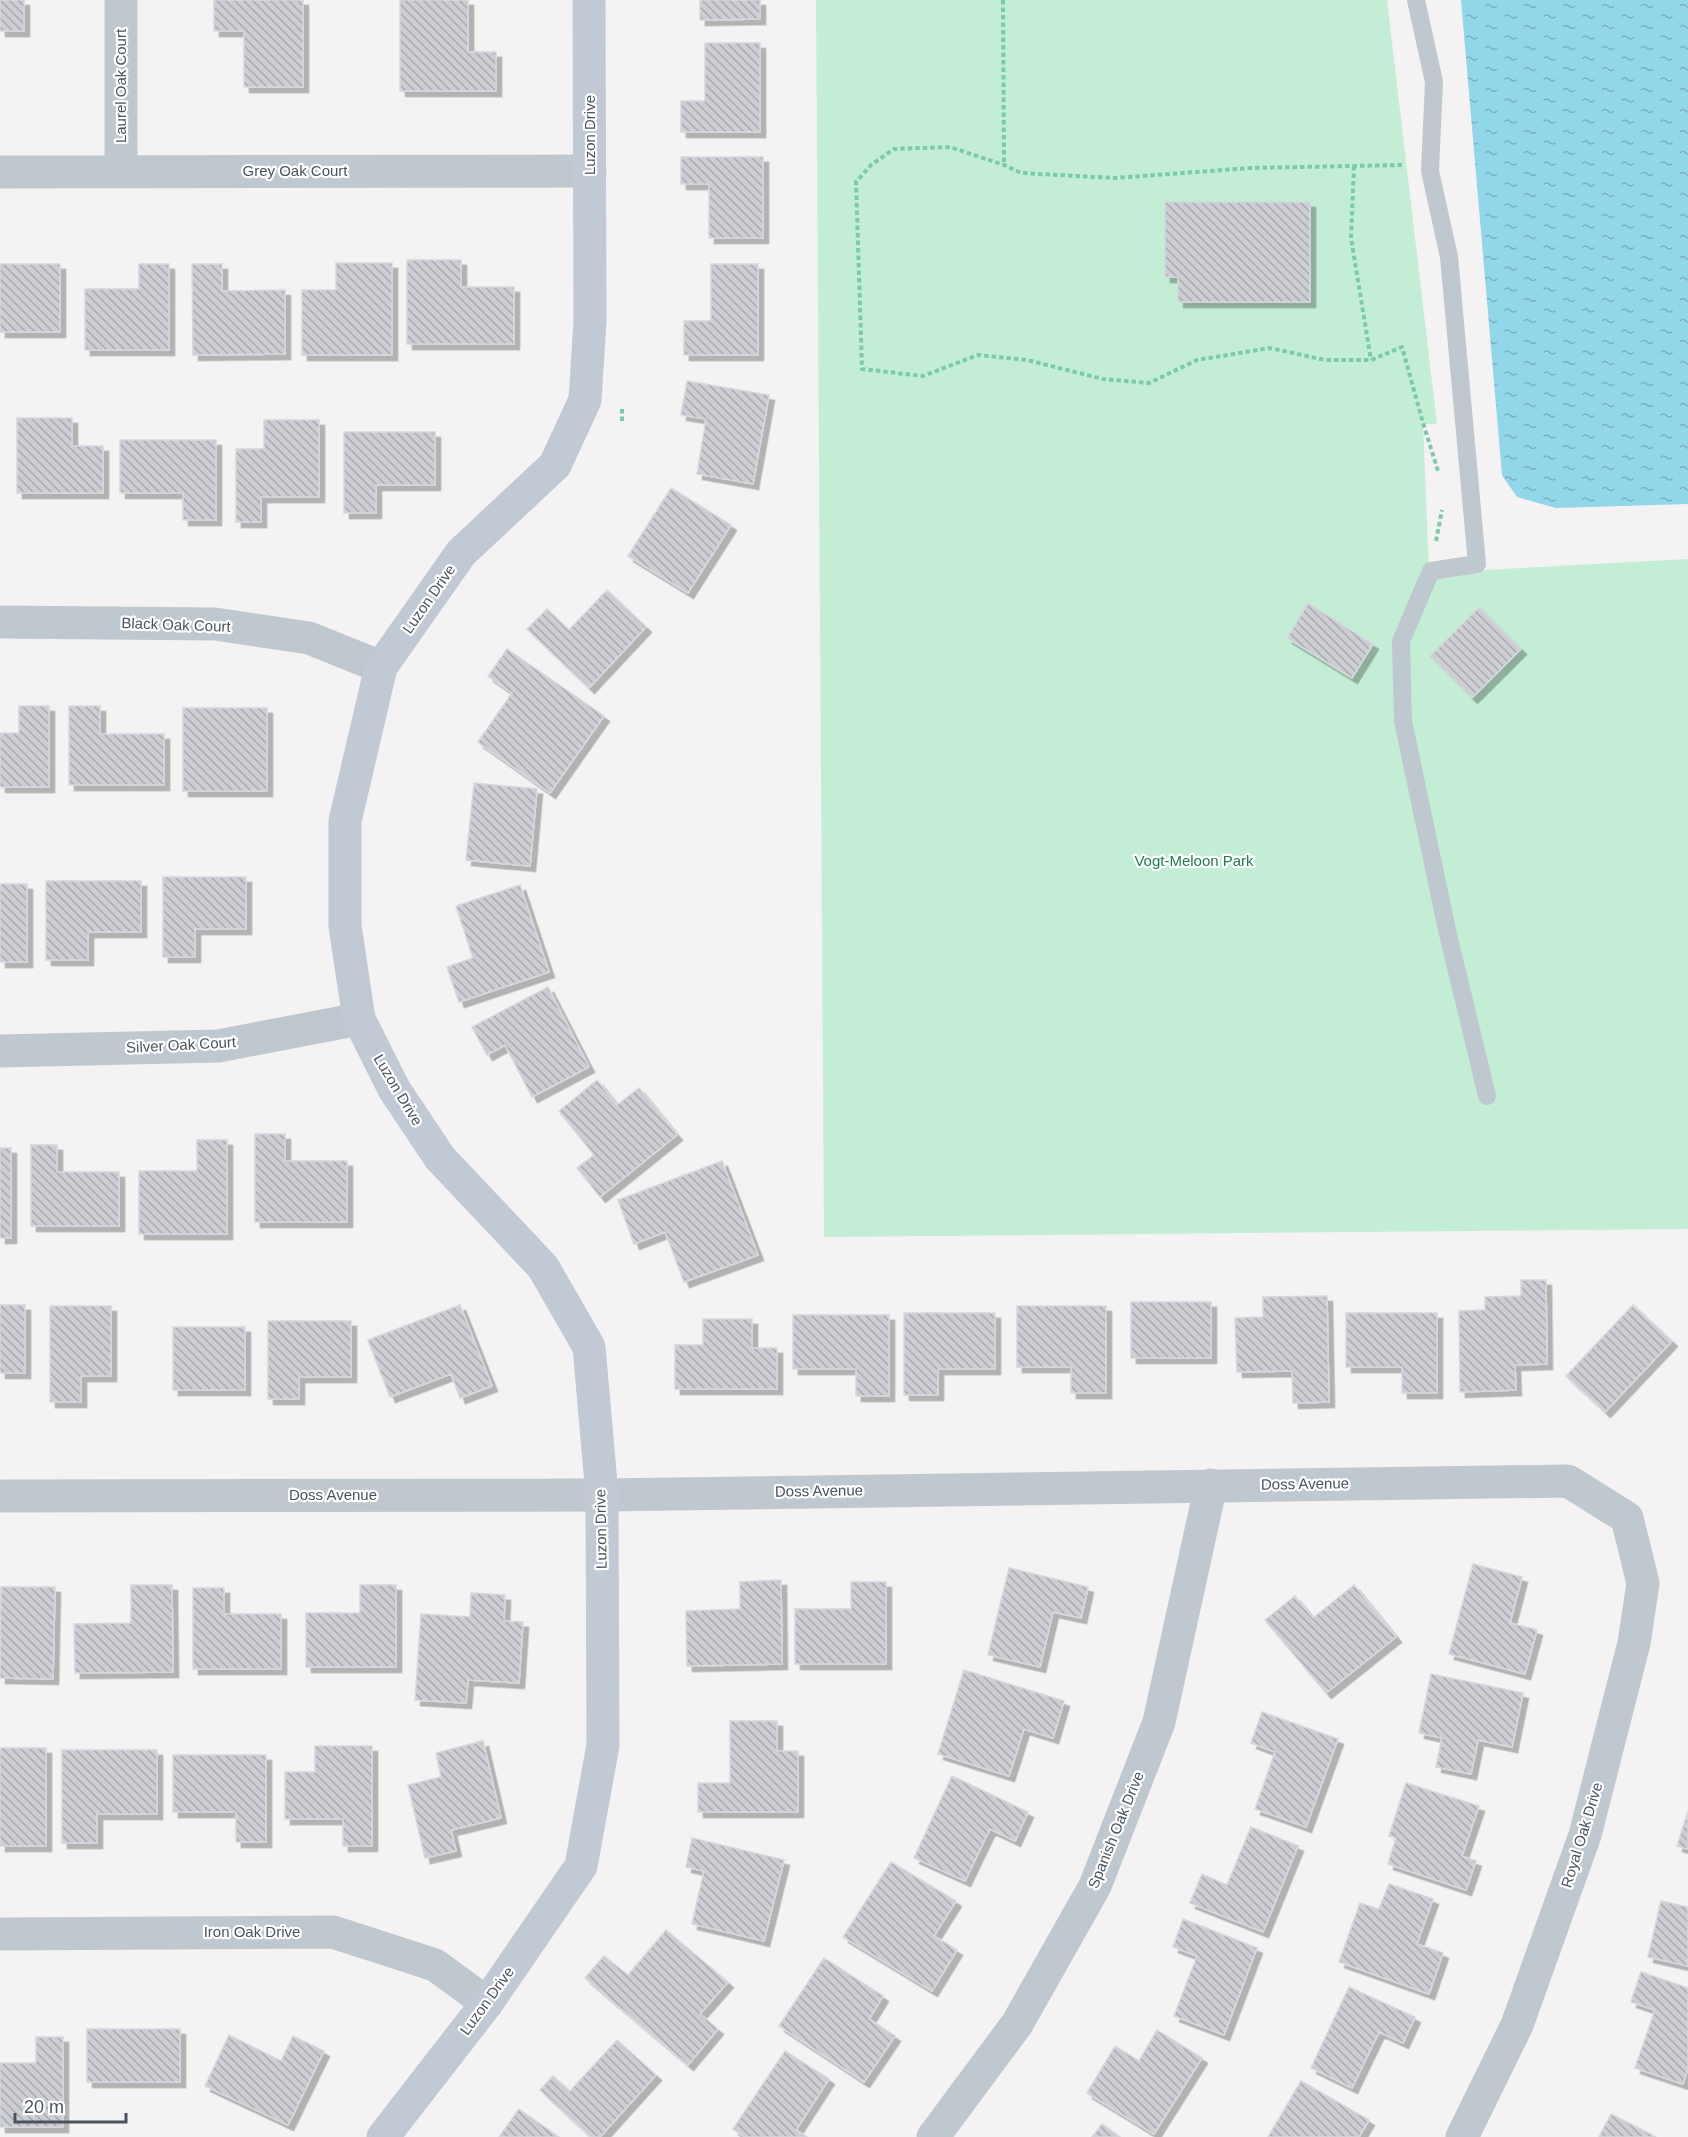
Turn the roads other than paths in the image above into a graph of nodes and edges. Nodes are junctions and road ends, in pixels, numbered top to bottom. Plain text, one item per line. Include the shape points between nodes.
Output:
1 (121, 0) edge
2 (589, 0) edge
3 (1416, 0) edge
4 (0, 171) edge
5 (121, 171) junction
6 (590, 171) junction
7 (0, 622) edge
8 (381, 667) junction
9 (359, 1019) junction
10 (0, 1051) edge
11 (1487, 1096) dead end
12 (1212, 1485) junction
13 (602, 1495) junction
14 (0, 1496) edge
15 (1626, 1518) joint
16 (0, 1934) edge
17 (487, 2002) junction
18 (383, 2137) edge
19 (933, 2137) edge
20 (1462, 2137) edge

1 - 5 street, Laurel Oak Court
2 - 6 street, Luzon Drive
3 - 11 lane via 1434,82 1430,171 1449,257 1477,564 1431,571 1401,641 1403,721
4 - 5 street, Grey Oak Court
5 - 6 street, Grey Oak Court
6 - 8 street, Luzon Drive via 590,321 585,400 555,465 461,553
7 - 8 street, Black Oak Court via 215,624 309,638
8 - 9 street, Luzon Drive via 345,821 345,926
9 - 10 street, Silver Oak Court via 218,1046
9 - 13 street, Luzon Drive via 394,1089 440,1158 543,1267 589,1347
12 - 13 street, Doss Avenue
12 - 15 street, Doss Avenue via 1568,1481
12 - 19 street, Spanish Oak Drive via 1159,1722 1095,1886 1017,2024
13 - 14 street, Doss Avenue
13 - 17 street, Luzon Drive via 603,1745 581,1866
15 - 20 street, Royal Oak Drive via 1643,1584 1634,1643 1585,1835 1517,2025
16 - 17 street, Iron Oak Drive via 333,1932 435,1965
17 - 18 street, Luzon Drive

